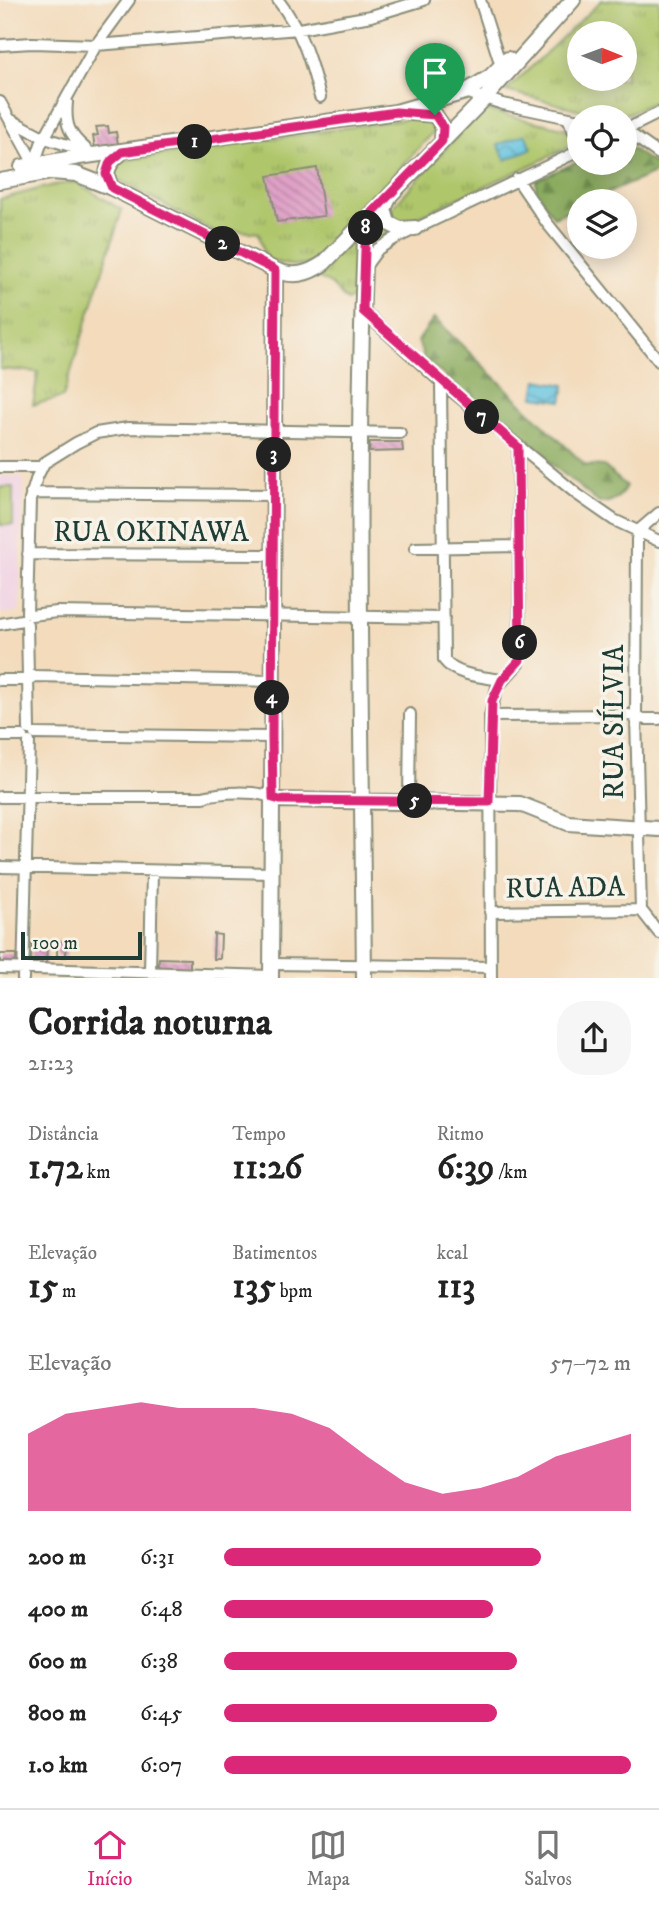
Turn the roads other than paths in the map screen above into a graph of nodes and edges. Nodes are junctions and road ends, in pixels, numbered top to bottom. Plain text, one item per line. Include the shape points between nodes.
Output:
1 (129, 0) edge
2 (278, 0) edge
3 (384, 0) edge
4 (425, 0) edge
5 (480, 0) edge
6 (564, 0) edge
7 (573, 0) edge
8 (390, 12) junction
9 (299, 29) junction
10 (96, 45) junction
11 (0, 46) edge
12 (501, 66) junction
13 (462, 93) junction
14 (68, 96) junction
15 (320, 97) dead end
16 (484, 99) junction
17 (0, 102) edge
18 (396, 112) junction
19 (659, 113) edge
20 (469, 114) junction
21 (567, 117) edge
22 (11, 120) junction
23 (637, 124) edge
24 (45, 138) junction
25 (637, 138) edge
26 (442, 141) junction
27 (122, 152) junction
28 (94, 153) junction
29 (659, 154) edge
30 (567, 156) edge
31 (35, 169) junction
32 (0, 172) edge
33 (517, 179) junction
34 (0, 181) edge
35 (112, 188) junction
36 (392, 192) junction
37 (366, 219) junction
38 (415, 228) junction
39 (364, 268) junction
40 (275, 270) junction
41 (363, 311) junction
42 (659, 361) edge
43 (441, 382) junction
44 (275, 431) junction
45 (362, 433) junction
46 (400, 433) dead end
47 (518, 447) junction
48 (0, 467) edge
49 (42, 467) junction
50 (31, 493) junction
51 (274, 495) junction
52 (659, 513) edge
53 (638, 531) junction
54 (659, 541) edge
55 (519, 546) junction
56 (415, 548) dead end
57 (443, 548) junction
58 (28, 554) junction
59 (274, 555) junction
60 (272, 617) junction
61 (361, 617) junction
62 (27, 618) junction
63 (444, 618) junction
64 (0, 624) edge
65 (0, 680) edge
66 (28, 680) junction
67 (502, 680) junction
68 (272, 681) junction
69 (410, 714) dead end
70 (490, 716) junction
71 (636, 717) junction
72 (659, 719) edge
73 (29, 735) junction
74 (0, 736) edge
75 (272, 737) junction
76 (28, 796) junction
77 (0, 797) edge
78 (273, 798) junction
79 (361, 800) junction
80 (409, 801) junction
81 (489, 802) junction
82 (637, 828) junction
83 (659, 830) edge
84 (0, 866) edge
85 (26, 867) junction
86 (152, 871) junction
87 (272, 873) junction
88 (640, 910) junction
89 (490, 912) junction
90 (659, 933) edge
91 (0, 968) edge
92 (150, 972) junction
93 (364, 972) edge
94 (271, 973) edge
95 (491, 973) edge
96 (23, 974) edge

1 - 10 street
2 - 9 street
3 - 8 street
4 - 8 street
5 - 12 street
6 - 12 main road
7 - 16 main road
8 - 9 street
9 - 10 street
9 - 15 street
10 - 11 street
10 - 14 street
12 - 13 main road
13 - 16 street
13 - 18 main road
13 - 20 main road via 454,110
14 - 24 street
14 - 28 street via 66,120 72,136
16 - 20 main road
16 - 21 street
17 - 22 street
18 - 26 main road via 435,115 443,127
18 - 27 main road
19 - 23 street
20 - 26 main road
22 - 24 street
22 - 31 street
24 - 28 street
24 - 31 street
25 - 29 street
26 - 36 main road
27 - 28 main road
27 - 35 main road via 107,169
28 - 31 main road
30 - 33 street
31 - 32 main road
31 - 34 main road
31 - 35 main road via 76,174
33 - 38 street
33 - 42 street
35 - 40 main road
36 - 37 main road
36 - 38 main road via 384,209 388,223 400,229
37 - 39 main road
37 - 40 main road via 307,274
38 - 39 street via 378,249
39 - 41 main road
40 - 44 main road
41 - 43 street
41 - 45 main road
43 - 47 street
43 - 57 street
44 - 45 street
44 - 49 street via 112,429 76,443
44 - 51 main road
45 - 46 street
45 - 61 main road
47 - 53 street via 595,508
47 - 55 street
48 - 49 street
49 - 50 street
50 - 51 street
50 - 58 street
51 - 59 main road
52 - 53 street
53 - 54 street
53 - 71 street, RUA SÍLVIA
55 - 57 street
55 - 67 street via 520,655 518,664
56 - 57 street
57 - 63 street
58 - 59 street, RUA OKINAWA
58 - 62 street
59 - 60 main road
60 - 61 street
60 - 62 street via 57,612
60 - 68 main road
61 - 63 street
61 - 79 main road
62 - 64 street
62 - 66 street
63 - 67 street via 446,664 461,672
65 - 66 street
66 - 68 street via 34,676
66 - 73 street
67 - 70 street
68 - 75 main road
69 - 80 street
70 - 71 street
70 - 81 street
71 - 72 street
71 - 82 street, RUA SÍLVIA
73 - 74 street
73 - 75 street
73 - 76 street
75 - 78 main road
76 - 77 street
76 - 78 street via 264,794
76 - 85 street
78 - 79 main road
78 - 87 main road
79 - 80 main road
79 - 93 main road
80 - 81 main road
81 - 82 main road via 530,807 568,824
81 - 89 street
82 - 83 main road
82 - 88 street, RUA SÍLVIA
84 - 85 street
85 - 86 street
85 - 96 street
86 - 87 street
86 - 92 street
87 - 94 main road
88 - 89 street, RUA ADA
88 - 90 street
89 - 95 street
91 - 96 street
92 - 94 street
92 - 96 street
93 - 94 street
93 - 95 street

